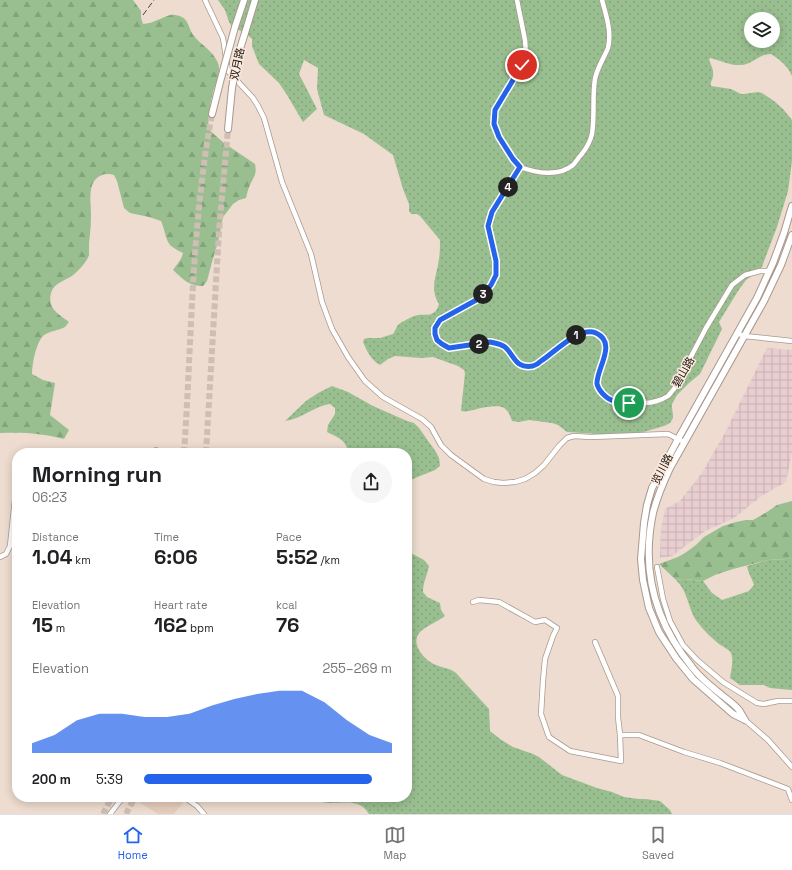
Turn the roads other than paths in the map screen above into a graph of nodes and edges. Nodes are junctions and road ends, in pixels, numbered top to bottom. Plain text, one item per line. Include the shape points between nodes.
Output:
1 (205, 0) edge
2 (244, 0) edge
3 (255, 0) edge
4 (517, 0) edge
5 (602, 0) edge
6 (212, 114) tunnel mouth
7 (228, 130) tunnel mouth
8 (520, 167) junction
9 (792, 206) edge
10 (792, 235) edge
11 (769, 272) junction
12 (737, 333) junction
13 (744, 336) junction
14 (792, 341) edge
15 (678, 439) junction
16 (684, 442) junction
17 (12, 527) edge
18 (0, 557) edge
19 (641, 566) junction
20 (649, 566) junction
21 (657, 567) dead end
22 (473, 602) dead end
23 (595, 642) dead end
24 (792, 701) edge
25 (745, 720) junction
26 (620, 735) junction
27 (792, 767) edge
28 (792, 800) edge
29 (119, 802) edge
30 (191, 802) edge
31 (110, 814) edge
32 (204, 814) edge

1 - 15 street via 223,38 228,70 253,98 264,118 282,182 311,254 322,302 332,329 365,381 383,397 422,419 451,455 484,479 494,482 515,482 525,479 544,465 567,438 574,436 668,434
2 - 6 street, 双月路, bridge
3 - 7 street, 双月路, bridge via 238,55
4 - 8 street via 526,54 495,110 494,124 499,137
5 - 8 street via 609,35 608,46 595,78 592,133 589,143 572,165 564,170 544,173
8 - 11 street, 碧山路 via 492,212 488,226 496,261 496,275 491,285 480,298 440,320 435,328 437,340 449,348 497,343 505,347 517,363 534,366 576,335 586,331 596,333 606,346 597,384 600,390 612,401 646,404 668,396 674,389 732,285 745,275 760,271
9 - 11 street, 览川路
10 - 13 street, 览川路 via 764,301
11 - 12 street, 览川路
12 - 13 street
12 - 15 street, 览川路
13 - 14 street
13 - 16 street, 览川路
15 - 16 street
15 - 19 street, 览川路 via 652,488 647,505
16 - 20 street, 览川路 via 670,468 653,513
17 - 18 street via 10,546 6,554
19 - 20 street
19 - 25 street, 览川路 via 649,608 659,632 676,658 704,690 733,714
20 - 25 street, 览川路 via 655,599 668,633 692,668 734,705
21 - 24 street via 670,621 684,645 697,660 723,682 757,703
22 - 26 street via 499,602 535,622 545,620 557,628 545,659 543,682 541,714 549,736 570,750 621,761
23 - 26 street via 618,696
25 - 27 street, 览川路 via 768,740
26 - 28 street via 639,735 720,763 788,789
29 - 31 street
30 - 32 street

